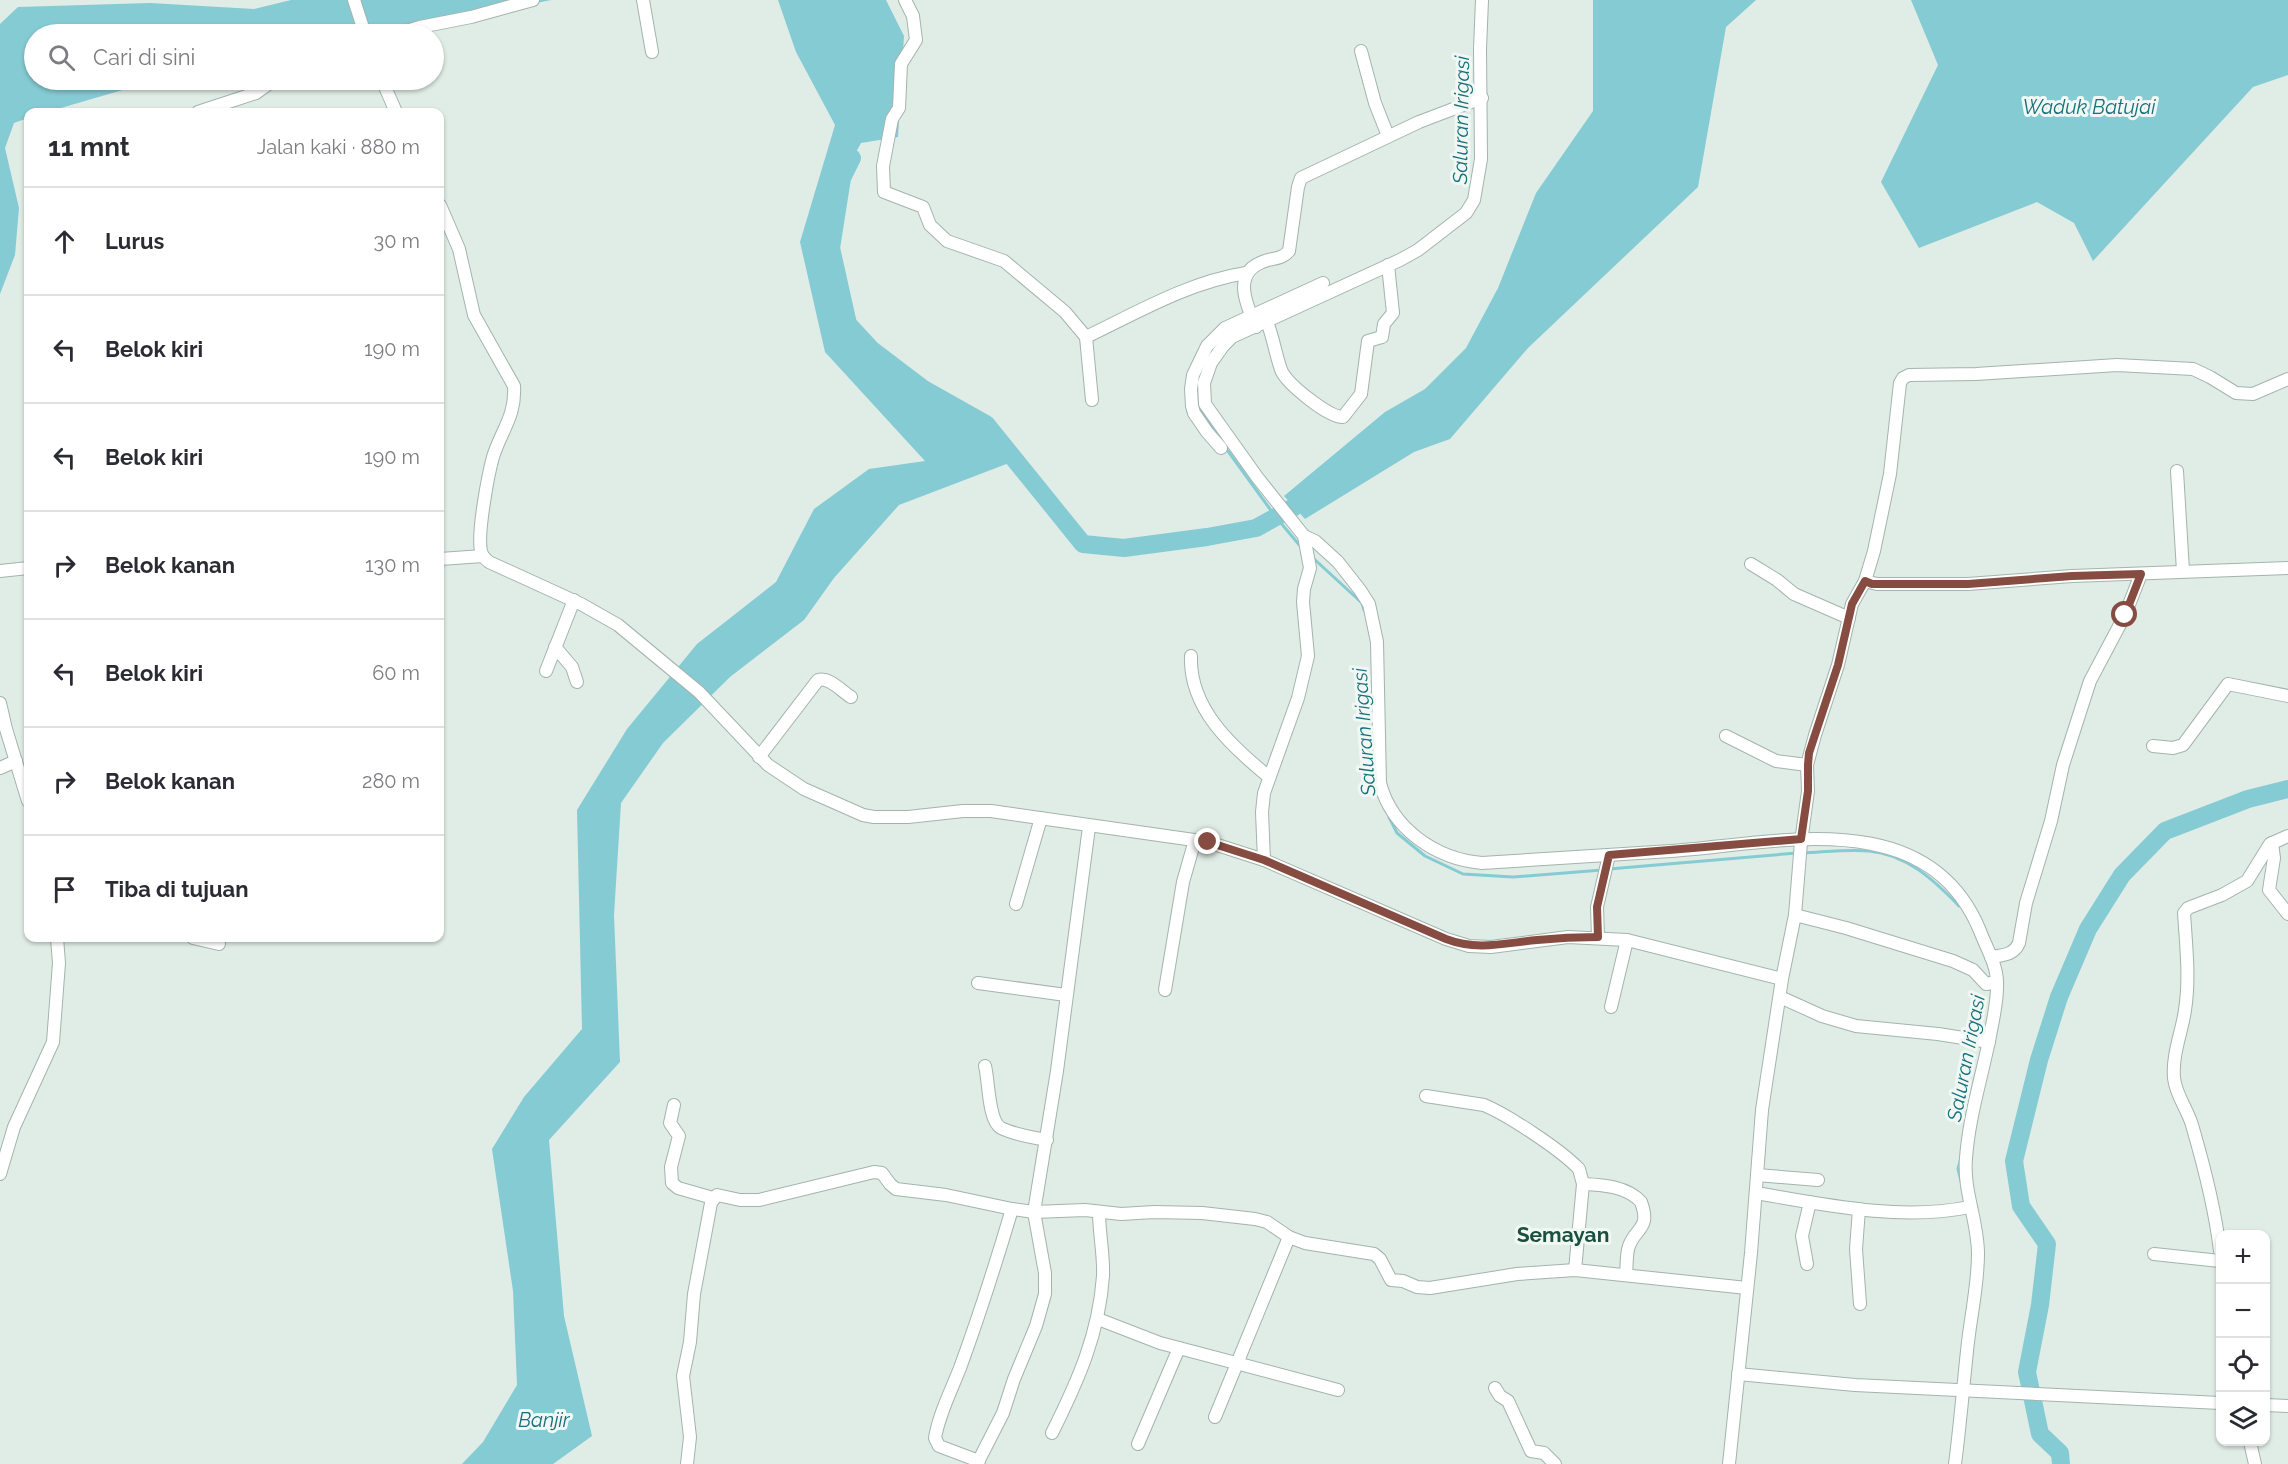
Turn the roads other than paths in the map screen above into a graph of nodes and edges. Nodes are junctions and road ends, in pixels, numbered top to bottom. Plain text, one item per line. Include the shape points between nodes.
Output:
1 (533, 0) edge
2 (643, 0) edge
3 (905, 0) edge
4 (1482, 0) edge
5 (355, 5) edge
6 (362, 24) edge
7 (436, 24) edge
8 (1361, 51) dead end
9 (652, 52) dead end
10 (260, 90) edge
11 (386, 90) edge
12 (1479, 99) junction
13 (210, 108) edge
14 (394, 108) edge
15 (1388, 136) junction
16 (444, 214) edge
17 (1389, 265) junction
18 (1246, 273) junction
19 (1323, 282) dead end
20 (1256, 321) junction
21 (1086, 336) junction
22 (2288, 379) edge
23 (1092, 400) dead end
24 (1213, 428) junction
25 (1221, 448) dead end
26 (2176, 471) dead end
27 (1305, 544) junction
28 (483, 556) junction
29 (444, 559) edge
30 (1751, 564) dead end
31 (24, 568) edge
32 (2288, 568) edge
33 (0, 571) edge
34 (2183, 571) junction
35 (2141, 574) junction
36 (1865, 581) junction
37 (574, 600) junction
38 (1849, 618) junction
39 (555, 647) junction
40 (1191, 656) dead end
41 (546, 671) dead end
42 (577, 682) dead end
43 (2288, 696) edge
44 (851, 697) dead end
45 (0, 703) edge
46 (1726, 736) dead end
47 (2152, 746) dead end
48 (759, 757) junction
49 (16, 761) junction
50 (1808, 765) junction
51 (0, 768) edge
52 (1269, 777) junction
53 (24, 788) edge
54 (1041, 818) junction
55 (1089, 827) junction
56 (2288, 836) edge
57 (1195, 840) junction
58 (2272, 843) junction
59 (1801, 845) junction
60 (1609, 855) junction
61 (1264, 860) junction
62 (1016, 904) dead end
63 (2288, 914) edge
64 (1795, 915) junction
65 (1598, 937) junction
66 (1627, 940) junction
67 (57, 942) edge
68 (210, 942) edge
69 (219, 944) dead end
70 (1991, 957) junction
71 (1782, 979) junction
72 (978, 983) dead end
73 (1992, 983) junction
74 (1165, 990) dead end
75 (1066, 995) junction
76 (1780, 997) junction
77 (1611, 1007) dead end
78 (1984, 1042) junction
79 (985, 1066) dead end
80 (1426, 1096) dead end
81 (674, 1105) dead end
82 (1047, 1140) junction
83 (0, 1174) edge
84 (1757, 1175) junction
85 (1818, 1180) dead end
86 (1583, 1184) junction
87 (1756, 1193) junction
88 (713, 1198) junction
89 (1810, 1202) junction
90 (1967, 1208) junction
91 (1012, 1209) junction
92 (1859, 1209) junction
93 (1034, 1212) junction
94 (1099, 1212) junction
95 (2216, 1230) edge
96 (1289, 1237) junction
97 (2154, 1254) dead end
98 (2216, 1261) edge
99 (1808, 1264) dead end
100 (1575, 1269) junction
101 (1626, 1275) junction
102 (1747, 1288) junction
103 (1860, 1304) dead end
104 (1098, 1319) junction
105 (1179, 1348) junction
106 (1236, 1363) junction
107 (1738, 1374) junction
108 (1495, 1388) dead end
109 (1338, 1390) dead end
110 (1958, 1390) junction
111 (2216, 1403) edge
112 (2270, 1405) edge
113 (2288, 1406) edge
114 (1215, 1417) dead end
115 (1052, 1432) dead end
116 (1138, 1444) dead end
117 (2251, 1446) edge
118 (978, 1462) edge
119 (687, 1464) edge
120 (1555, 1464) edge
121 (1729, 1464) edge
122 (1955, 1464) edge
123 (2255, 1464) edge

1 - 7 street
2 - 9 street
3 - 21 street via 913,16 916,40 901,64 900,108 892,119 884,192 923,207 930,225 947,241 1004,261 1065,312
4 - 12 street
5 - 6 street
8 - 15 street
10 - 13 street
11 - 14 street
12 - 15 street
12 - 17 street via 1481,159 1471,207 1418,250
15 - 18 street via 1301,178 1289,251 1281,258 1255,264
16 - 28 street via 459,249 474,315 514,386 510,420 492,460 481,528
17 - 20 street
17 - 20 street via 1394,310 1384,324 1382,337 1368,341 1361,394 1343,417 1324,410 1283,373
18 - 20 street via 1244,289
18 - 21 street via 1196,285
19 - 20 street
20 - 24 street via 1227,341 1207,373 1203,397
21 - 23 street
22 - 36 street via 2253,394 2236,393 2193,369 2117,365 1903,378 1899,384 1890,474
24 - 25 street
24 - 27 street via 1257,477
26 - 34 street
27 - 52 street via 1310,568 1303,602 1308,656 1298,698
27 - 60 street via 1316,542 1338,562 1369,604 1377,642 1380,783 1404,828 1449,856 1474,862
28 - 29 street
28 - 37 street
30 - 38 street via 1794,594
31 - 33 street
32 - 34 street
34 - 35 street
35 - 36 street via 1926,586
35 - 70 street via 2125,615 2090,681 2076,723 2017,949
36 - 38 street
37 - 39 street
37 - 48 street via 618,625 692,687
38 - 50 street
39 - 41 street
39 - 42 street via 572,667
40 - 52 street via 1195,691 1204,709 1248,760
43 - 47 street via 2227,685 2183,745
44 - 48 street via 829,681 818,680
45 - 49 street
46 - 50 street via 1776,761
48 - 54 street via 804,789 863,814 897,817 991,811
49 - 51 street
49 - 53 street
50 - 59 street
52 - 61 street via 1262,812
54 - 55 street
54 - 62 street
55 - 57 street
55 - 75 street
56 - 58 street
57 - 61 street
57 - 74 street via 1183,882
58 - 63 street via 2270,890
58 - 95 street via 2247,881 2184,913 2187,991 2174,1076 2207,1178
59 - 60 street
59 - 64 street
59 - 70 street via 1842,839 1873,843 1916,859 1960,896
60 - 65 street via 1597,907
61 - 65 street via 1469,946
64 - 71 street
64 - 73 street via 1953,961
65 - 66 street
66 - 71 street
66 - 77 street
67 - 83 street via 53,1042 14,1127
68 - 69 street
70 - 73 street
71 - 76 street
72 - 75 street
73 - 78 street
75 - 82 street
76 - 78 street via 1856,1026
76 - 84 street via 1762,1110
78 - 90 street via 1966,1158
79 - 82 street via 997,1125
80 - 86 street via 1492,1109 1576,1165
81 - 88 street via 670,1122 679,1136 671,1167 672,1183
82 - 93 street
84 - 85 street
84 - 87 street
86 - 100 street
86 - 101 street via 1626,1191 1641,1202 1644,1219 1629,1246
87 - 89 street
87 - 102 street
88 - 91 street via 720,1195 759,1200 874,1172 882,1173 896,1189
88 - 119 street via 683,1376 690,1437
89 - 92 street
89 - 99 street via 1802,1236
90 - 92 street via 1920,1213
90 - 110 street via 1978,1250
91 - 93 street
91 - 118 street via 935,1438 939,1446
92 - 103 street via 1856,1249
93 - 94 street
93 - 118 street via 1045,1273 1043,1304 1003,1413
94 - 96 street via 1220,1214 1262,1221
94 - 104 street via 1103,1266
96 - 100 street via 1322,1248 1372,1253 1380,1259 1391,1280 1425,1288
96 - 106 street
97 - 98 street
100 - 101 street
101 - 102 street
102 - 107 street
104 - 105 street
104 - 115 street via 1088,1355
105 - 106 street
105 - 116 street
106 - 109 street
106 - 114 street
107 - 110 street
107 - 121 street
108 - 120 street via 1509,1401 1531,1450 1544,1453
110 - 111 street
110 - 122 street
112 - 113 street
117 - 123 street

